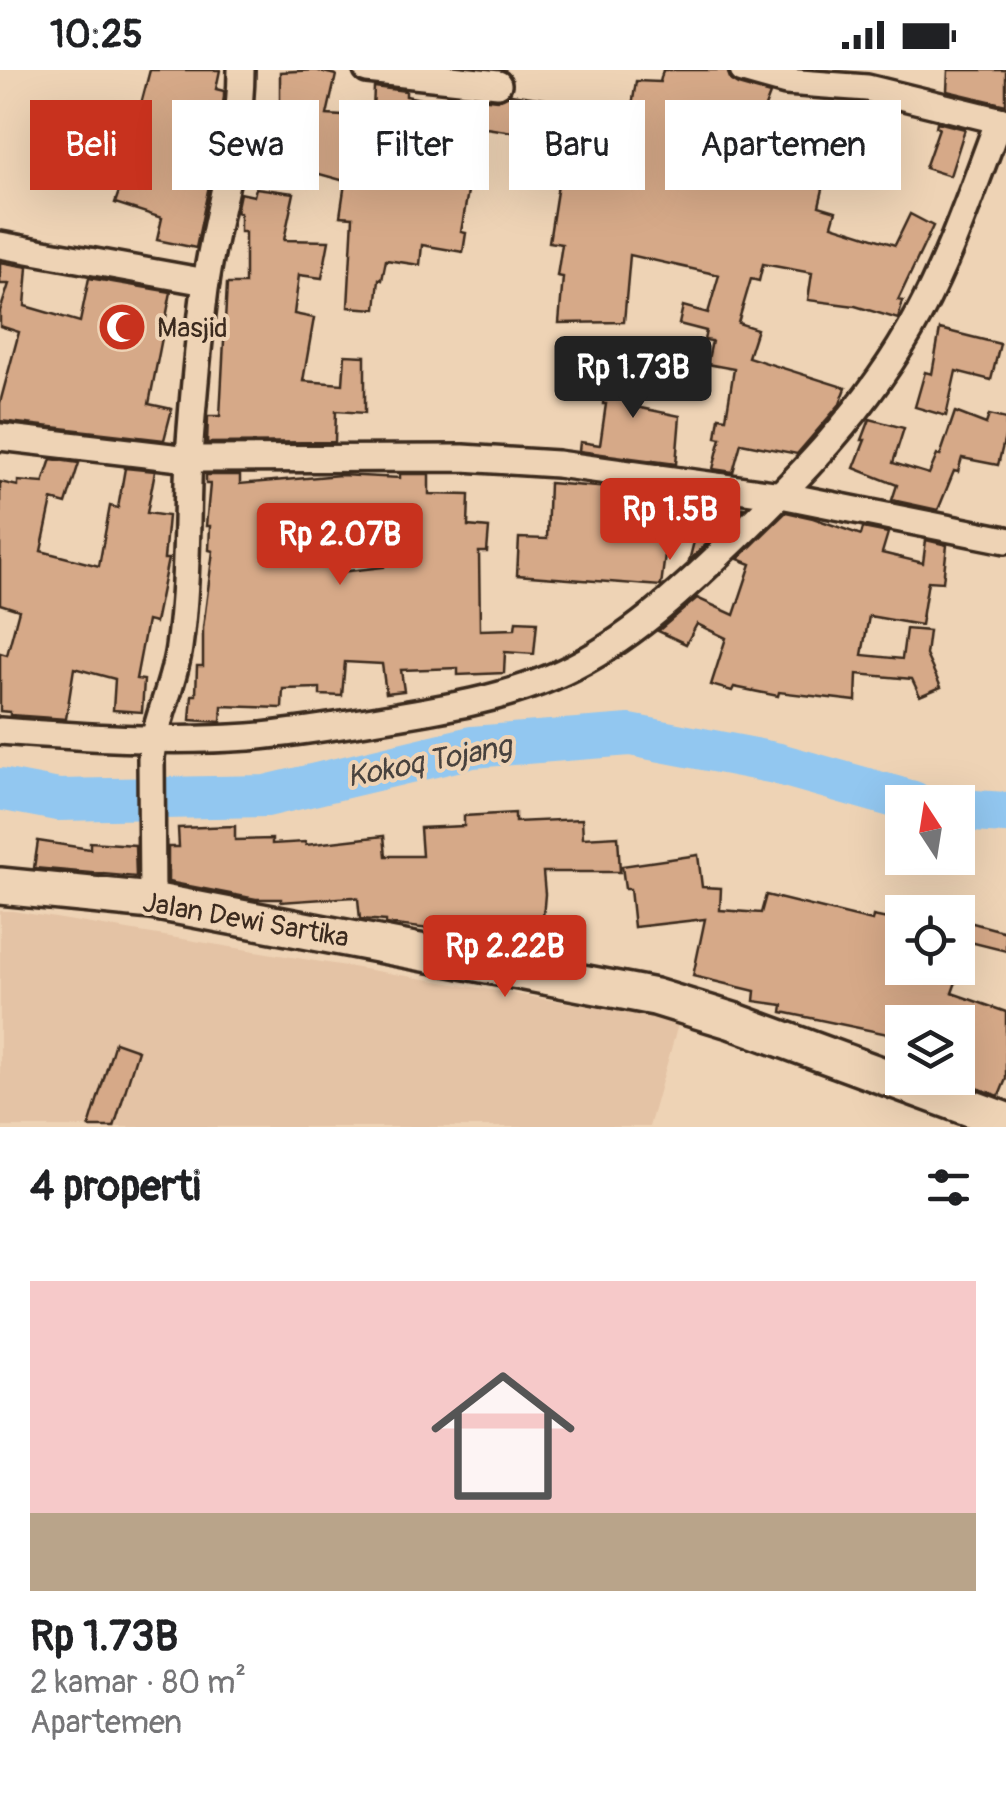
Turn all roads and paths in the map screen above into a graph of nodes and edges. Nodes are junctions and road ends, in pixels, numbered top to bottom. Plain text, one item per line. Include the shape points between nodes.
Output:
1 (241, 70) edge
2 (367, 70) edge
3 (743, 70) edge
4 (498, 84) dead end
5 (1003, 121) edge
6 (0, 246) edge
7 (206, 282) junction
8 (0, 437) edge
9 (189, 459) junction
10 (781, 496) junction
11 (1006, 540) edge
12 (0, 731) edge
13 (152, 748) junction
14 (0, 886) edge
15 (152, 901) junction
16 (1006, 1121) edge

1 - 7 street via 236,140
2 - 4 street
3 - 5 street via 786,82 866,88
5 - 10 street via 918,316 833,441
6 - 7 street
7 - 9 street
8 - 9 street
9 - 10 street via 464,458 558,464
9 - 13 street via 178,650
10 - 11 street
10 - 13 street via 643,624 552,677 460,706
12 - 13 street
13 - 15 street
14 - 15 street, Jalan Dewi Sartika
15 - 16 street, Jalan Dewi Sartika via 655,997

